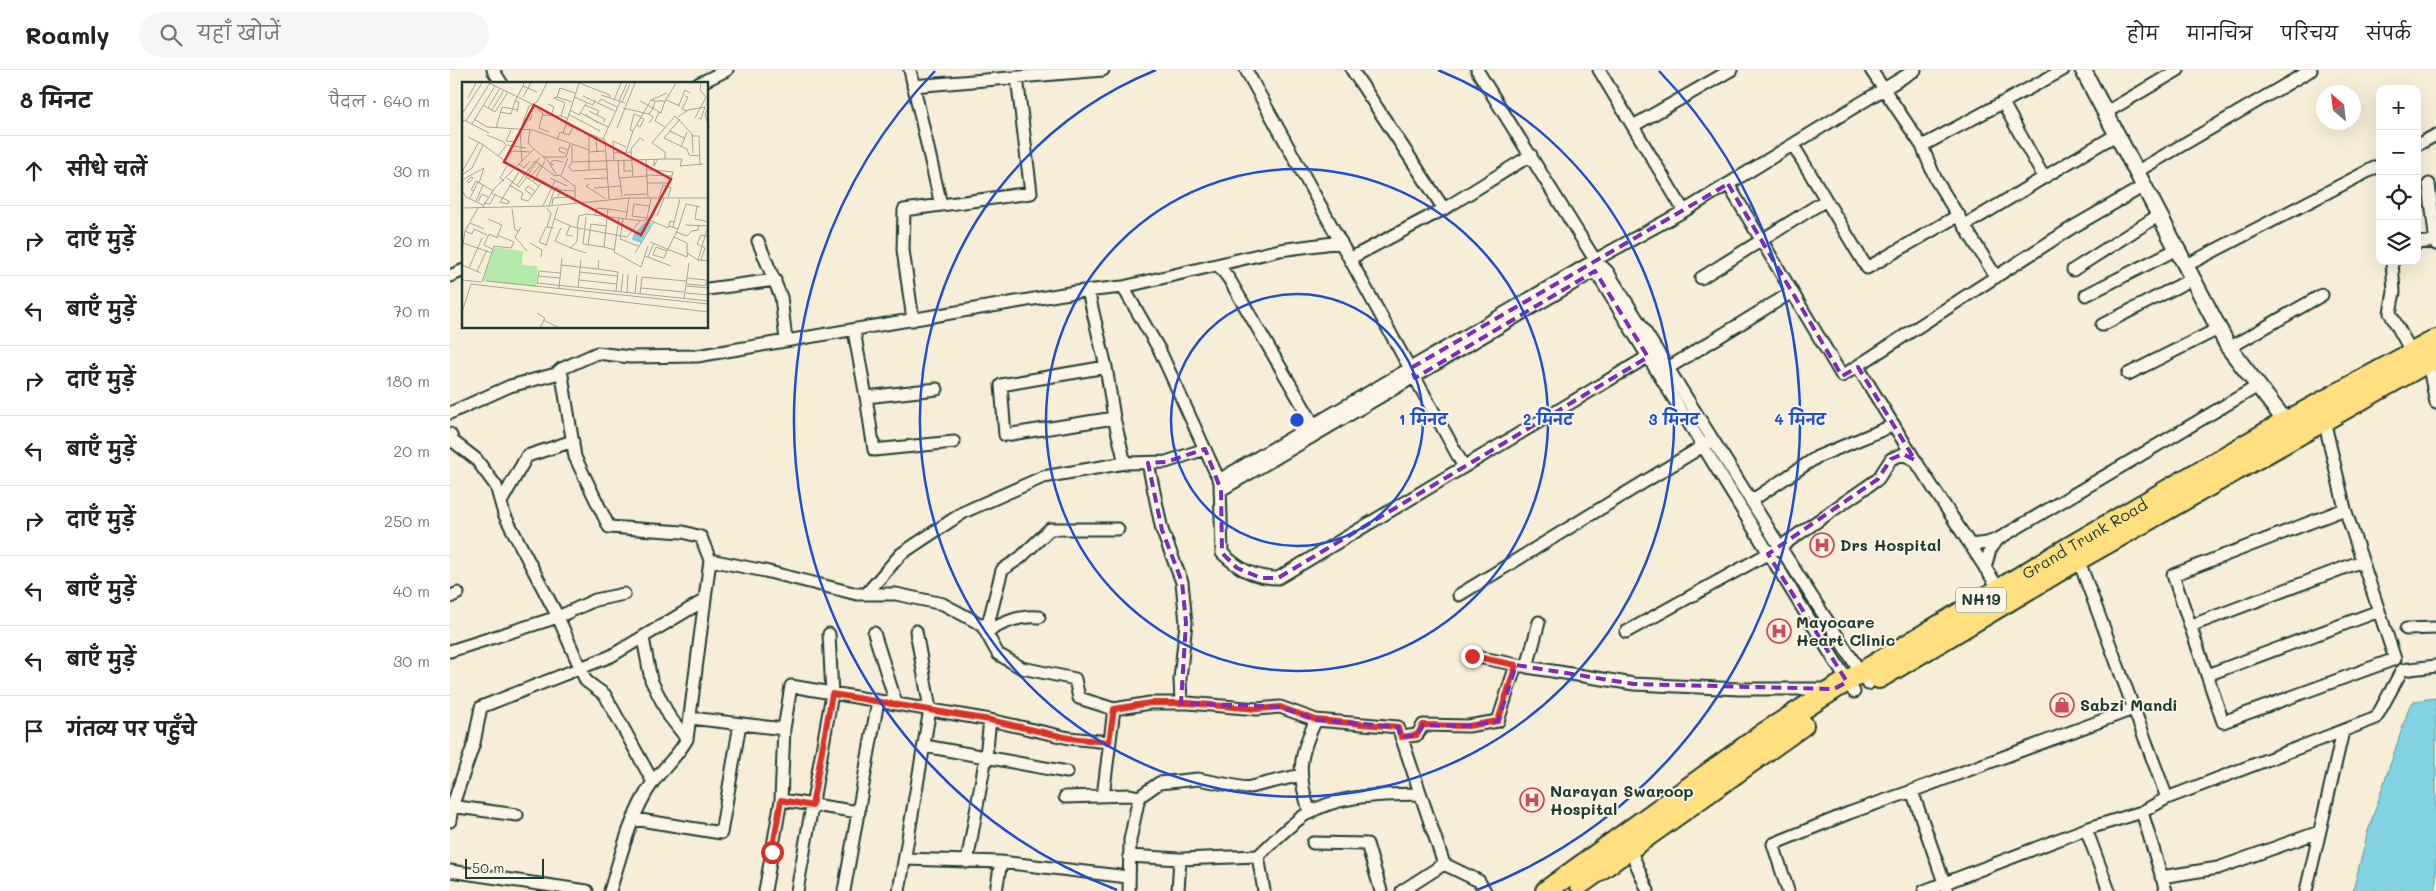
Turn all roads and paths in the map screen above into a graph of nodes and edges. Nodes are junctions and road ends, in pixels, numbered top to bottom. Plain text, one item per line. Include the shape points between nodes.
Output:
1 (493, 70) edge
2 (727, 70) edge
3 (910, 70) edge
4 (1103, 70) edge
5 (1246, 70) edge
6 (1352, 70) edge
7 (1477, 70) edge
8 (1599, 70) edge
9 (1731, 70) edge
10 (1871, 70) edge
11 (1915, 70) edge
12 (2063, 70) edge
13 (2083, 70) edge
14 (2178, 70) edge
15 (2311, 70) edge
16 (1017, 77) junction
17 (703, 78) edge
18 (501, 82) edge
19 (913, 86) junction
20 (1884, 88) junction
21 (2003, 102) junction
22 (2105, 113) junction
23 (1633, 126) junction
24 (2118, 134) junction
25 (2436, 135) edge
26 (2421, 143) edge
27 (1793, 145) junction
28 (1922, 146) junction
29 (1531, 155) junction
30 (2376, 167) edge
31 (2136, 172) junction
32 (2044, 176) junction
33 (1728, 184) junction
34 (2427, 184) edge
35 (2144, 186) junction
36 (1826, 200) junction
37 (941, 205) junction
38 (1444, 210) junction
39 (1684, 212) junction
40 (2159, 215) junction
41 (1962, 220) junction
42 (758, 241) dead end
43 (1341, 242) junction
44 (1762, 242) junction
45 (2436, 242) edge
46 (2421, 243) edge
47 (2177, 249) junction
48 (1351, 258) junction
49 (1595, 260) junction
50 (2392, 265) edge
51 (1219, 266) junction
52 (2073, 270) dead end
53 (462, 271) edge
54 (2189, 273) junction
55 (450, 276) edge
56 (1996, 277) junction
57 (1701, 278) dead end
58 (775, 280) junction
59 (1123, 287) junction
60 (709, 289) edge
61 (1088, 291) junction
62 (1792, 292) junction
63 (2086, 295) dead end
64 (2322, 295) dead end
65 (914, 320) junction
66 (2102, 325) dead end
67 (2218, 329) junction
68 (854, 330) junction
69 (786, 340) junction
70 (2436, 340) edge
71 (2229, 348) junction
72 (1653, 354) junction
73 (2425, 357) edge
74 (1106, 367) junction
75 (1858, 367) junction
76 (1668, 368) junction
77 (561, 369) junction
78 (1413, 373) junction
79 (2128, 374) dead end
80 (2258, 386) junction
81 (937, 389) dead end
82 (866, 397) junction
83 (2436, 403) edge
84 (450, 412) edge
85 (1114, 418) junction
86 (2324, 420) junction
87 (1314, 425) junction
88 (1894, 425) junction
89 (2291, 429) junction
90 (450, 434) edge
91 (1714, 440) junction
92 (573, 441) junction
93 (954, 442) dead end
94 (1703, 446) junction
95 (1205, 450) junction
96 (1915, 460) junction
97 (1124, 463) junction
98 (1148, 463) junction
99 (1464, 468) junction
100 (1220, 485) junction
101 (1751, 501) junction
102 (500, 502) junction
103 (2345, 509) junction
104 (1118, 529) dead end
105 (1998, 540) junction
106 (1970, 545) junction
107 (1780, 547) junction
108 (2076, 552) junction
109 (1768, 554) junction
110 (710, 560) junction
111 (2362, 561) junction
112 (1985, 568) junction
113 (1999, 589) junction
114 (867, 593) junction
115 (624, 594) dead end
116 (1458, 596) dead end
117 (703, 601) junction
118 (2379, 611) junction
119 (558, 617) junction
120 (1039, 617) dead end
121 (1539, 622) dead end
122 (2190, 626) junction
123 (2436, 628) edge
124 (2406, 630) dead end
125 (916, 631) dead end
126 (986, 632) junction
127 (1626, 632) dead end
128 (874, 633) dead end
129 (829, 634) dead end
130 (642, 638) junction
131 (450, 651) edge
132 (1472, 656) dead end
133 (1521, 666) junction
134 (2436, 666) edge
135 (580, 668) junction
136 (2207, 675) junction
137 (1853, 684) junction
138 (832, 694) junction
139 (878, 701) junction
140 (896, 703) junction
141 (1181, 703) junction
142 (930, 709) junction
143 (1114, 709) junction
144 (2133, 710) junction
145 (691, 718) junction
146 (990, 720) junction
147 (1316, 720) junction
148 (740, 724) junction
149 (784, 730) junction
150 (2343, 731) junction
151 (1401, 737) junction
152 (687, 739) junction
153 (1109, 742) junction
154 (925, 746) junction
155 (986, 756) junction
156 (1067, 772) dead end
157 (1301, 775) junction
158 (653, 782) junction
159 (1912, 791) junction
160 (1420, 794) junction
161 (1103, 796) junction
162 (1065, 798) dead end
163 (1139, 798) junction
164 (2167, 798) junction
165 (781, 800) junction
166 (451, 806) edge
167 (812, 806) junction
168 (859, 812) junction
169 (2142, 812) junction
170 (1310, 813) junction
171 (517, 815) dead end
172 (634, 819) junction
173 (450, 821) edge
174 (2086, 829) junction
175 (2319, 832) junction
176 (1626, 842) junction
177 (1313, 843) dead end
178 (1129, 856) junction
179 (1258, 856) junction
180 (1180, 859) junction
181 (904, 860) junction
182 (967, 862) junction
183 (1001, 862) junction
184 (1444, 864) junction
185 (450, 872) edge
186 (1128, 877) junction
187 (2161, 877) junction
188 (511, 886) edge
189 (1946, 887) edge
190 (587, 891) edge
191 (610, 891) edge
192 (765, 891) edge
193 (797, 891) edge
194 (844, 891) edge
195 (900, 891) edge
196 (996, 891) edge
197 (1129, 891) edge
198 (1178, 891) edge
199 (1264, 891) edge
200 (1381, 891) edge
201 (1402, 891) edge
202 (1486, 891) edge
203 (1546, 891) edge
204 (1570, 891) edge
205 (1648, 891) edge
206 (1788, 891) edge
207 (1924, 891) edge
208 (2109, 891) edge
209 (2166, 891) edge
210 (2306, 891) edge

1 - 18 street
2 - 17 street
3 - 19 street
4 - 16 street
5 - 43 street
6 - 38 street
7 - 29 street
8 - 23 street
9 - 23 street
10 - 20 street
11 - 20 street
12 - 21 street
13 - 22 street
14 - 22 street
15 - 31 street
16 - 19 street
16 - 37 street via 1031,192
19 - 37 street
20 - 27 street
20 - 28 street
21 - 28 street
21 - 32 street
22 - 24 street
23 - 39 street
24 - 31 street
24 - 32 street
25 - 26 street
27 - 33 street
27 - 36 street
28 - 41 street via 1936,180
29 - 38 street
29 - 49 street
30 - 54 street
31 - 35 street
32 - 41 street via 2019,194
33 - 39 street
33 - 44 street
34 - 45 street
35 - 40 street
35 - 56 street
36 - 41 street via 1867,268
36 - 44 street
37 - 65 street via 904,210 903,250
38 - 48 street
39 - 49 street
40 - 47 street
40 - 52 street
41 - 56 street
42 - 58 street
43 - 48 street
43 - 51 street via 1280,250
44 - 57 street
44 - 62 street
45 - 46 street
47 - 54 street
47 - 63 street
48 - 78 street
49 - 72 street via 1607,271
49 - 78 street
50 - 73 street via 2394,292 2390,312
51 - 59 street
51 - 87 street
53 - 55 street
54 - 66 street
54 - 67 street
56 - 75 street
58 - 60 street
58 - 69 street via 781,297
59 - 61 street
59 - 95 street via 1160,351
61 - 65 street
61 - 74 street
62 - 75 street via 1842,376
62 - 76 street
64 - 71 street
65 - 68 street
67 - 71 street
67 - 79 street
68 - 69 street
68 - 82 street
69 - 77 street via 697,356 630,357 597,353
70 - 73 highway, Grand Trunk Road / NH19
71 - 80 street
72 - 76 street
72 - 78 street via 1593,272
72 - 94 street
72 - 99 street
73 - 83 street
73 - 86 highway, Grand Trunk Road / NH19
73 - 89 highway, Grand Trunk Road / NH19
74 - 85 street
74 - 85 street via 1001,385 1005,435
75 - 88 street
76 - 91 street
77 - 84 street via 556,374 510,386
77 - 92 street
78 - 87 street
78 - 99 street
78 - 100 street
80 - 89 street
80 - 105 street
81 - 82 street
82 - 93 street via 874,450
85 - 97 street
86 - 89 highway, Grand Trunk Road / NH19
86 - 103 street
87 - 100 street
88 - 96 street
88 - 101 street via 1817,457
89 - 108 highway, Grand Trunk Road / NH19
90 - 102 street via 454,442 476,459 496,486
91 - 94 street
91 - 101 street
92 - 102 street via 527,456
92 - 110 street via 575,457 610,527 683,532 701,537
94 - 109 street
94 - 116 street
95 - 98 street via 1166,462
95 - 100 street
96 - 106 street
96 - 107 street via 1903,454 1890,459 1878,479
97 - 98 street
97 - 114 street via 1043,476 964,512 902,554
98 - 141 street via 1162,530 1182,582 1186,622
99 - 100 street via 1278,578 1261,578 1237,568 1222,553
101 - 107 street
102 - 119 street
103 - 111 street
103 - 122 street via 2173,575
104 - 126 street via 1050,529 1020,558 1002,570
105 - 106 street
105 - 112 street via 1990,550
106 - 112 street
107 - 109 street
107 - 137 street
108 - 113 highway, Grand Trunk Road / NH19
108 - 137 highway, Grand Trunk Road / NH19
108 - 144 street
109 - 127 street
109 - 137 street
110 - 114 street via 857,594
110 - 117 street
111 - 118 street
111 - 122 street
112 - 113 street
113 - 137 highway, Grand Trunk Road / NH19
114 - 126 street via 896,594 943,604 982,625
115 - 119 street via 595,600
117 - 130 street
117 - 145 street
118 - 136 street
118 - 136 street via 2395,659 2222,722
119 - 131 street
119 - 135 street
120 - 126 street via 1026,616
121 - 133 street
122 - 136 street
123 - 124 street
125 - 142 street
126 - 143 street via 998,654 1022,668 1075,679 1079,698
128 - 140 street
129 - 138 street
130 - 135 street via 611,656
130 - 152 street via 651,680 668,716
132 - 133 street
133 - 137 street via 1634,684 1740,688
133 - 151 street via 1498,721 1468,726 1423,725 1417,735
134 - 150 street via 2402,670 2376,718
135 - 158 street via 586,681 605,695
135 - 166 street via 481,707 474,743
137 - 176 highway, Grand Trunk Road / NH19 via 1763,734
138 - 139 street
138 - 149 street via 791,686
138 - 167 street
139 - 140 street
139 - 168 street
140 - 142 street
141 - 143 street via 1150,703
141 - 147 street via 1257,709 1280,707
142 - 146 street
142 - 154 street
143 - 153 street
144 - 159 street
144 - 164 street
145 - 148 street
145 - 152 street
146 - 153 street via 1069,738
146 - 155 street
147 - 151 street via 1398,727
147 - 157 street via 1300,765
148 - 149 street
148 - 172 street via 720,833
149 - 165 street
150 - 164 street
150 - 175 street
151 - 160 street
152 - 158 street
153 - 161 street
154 - 155 street
154 - 181 street
155 - 156 street
155 - 182 street
157 - 163 street via 1246,788 1198,779 1159,783
157 - 170 street
158 - 172 street
159 - 189 street
159 - 206 street via 1773,844
160 - 170 street via 1368,796 1326,804
160 - 184 street
161 - 162 street
161 - 163 street
163 - 178 street
164 - 169 street
165 - 167 street
165 - 192 street
166 - 171 street
166 - 173 street
167 - 168 street
167 - 193 street
168 - 194 street
169 - 174 street
169 - 187 street
170 - 179 street
172 - 191 street
174 - 189 street
174 - 208 street
175 - 187 street via 2218,868
175 - 210 street
176 - 203 highway, Grand Trunk Road / NH19
176 - 204 highway, Grand Trunk Road / NH19
176 - 205 street
177 - 200 street via 1367,844
178 - 180 street
178 - 186 street
179 - 180 street
179 - 199 street
180 - 198 street
181 - 182 street
181 - 195 street
182 - 183 street
183 - 186 street
183 - 196 street
184 - 201 street
184 - 202 street via 1478,881
185 - 188 street
186 - 197 street
187 - 209 street
188 - 190 street
189 - 207 street

